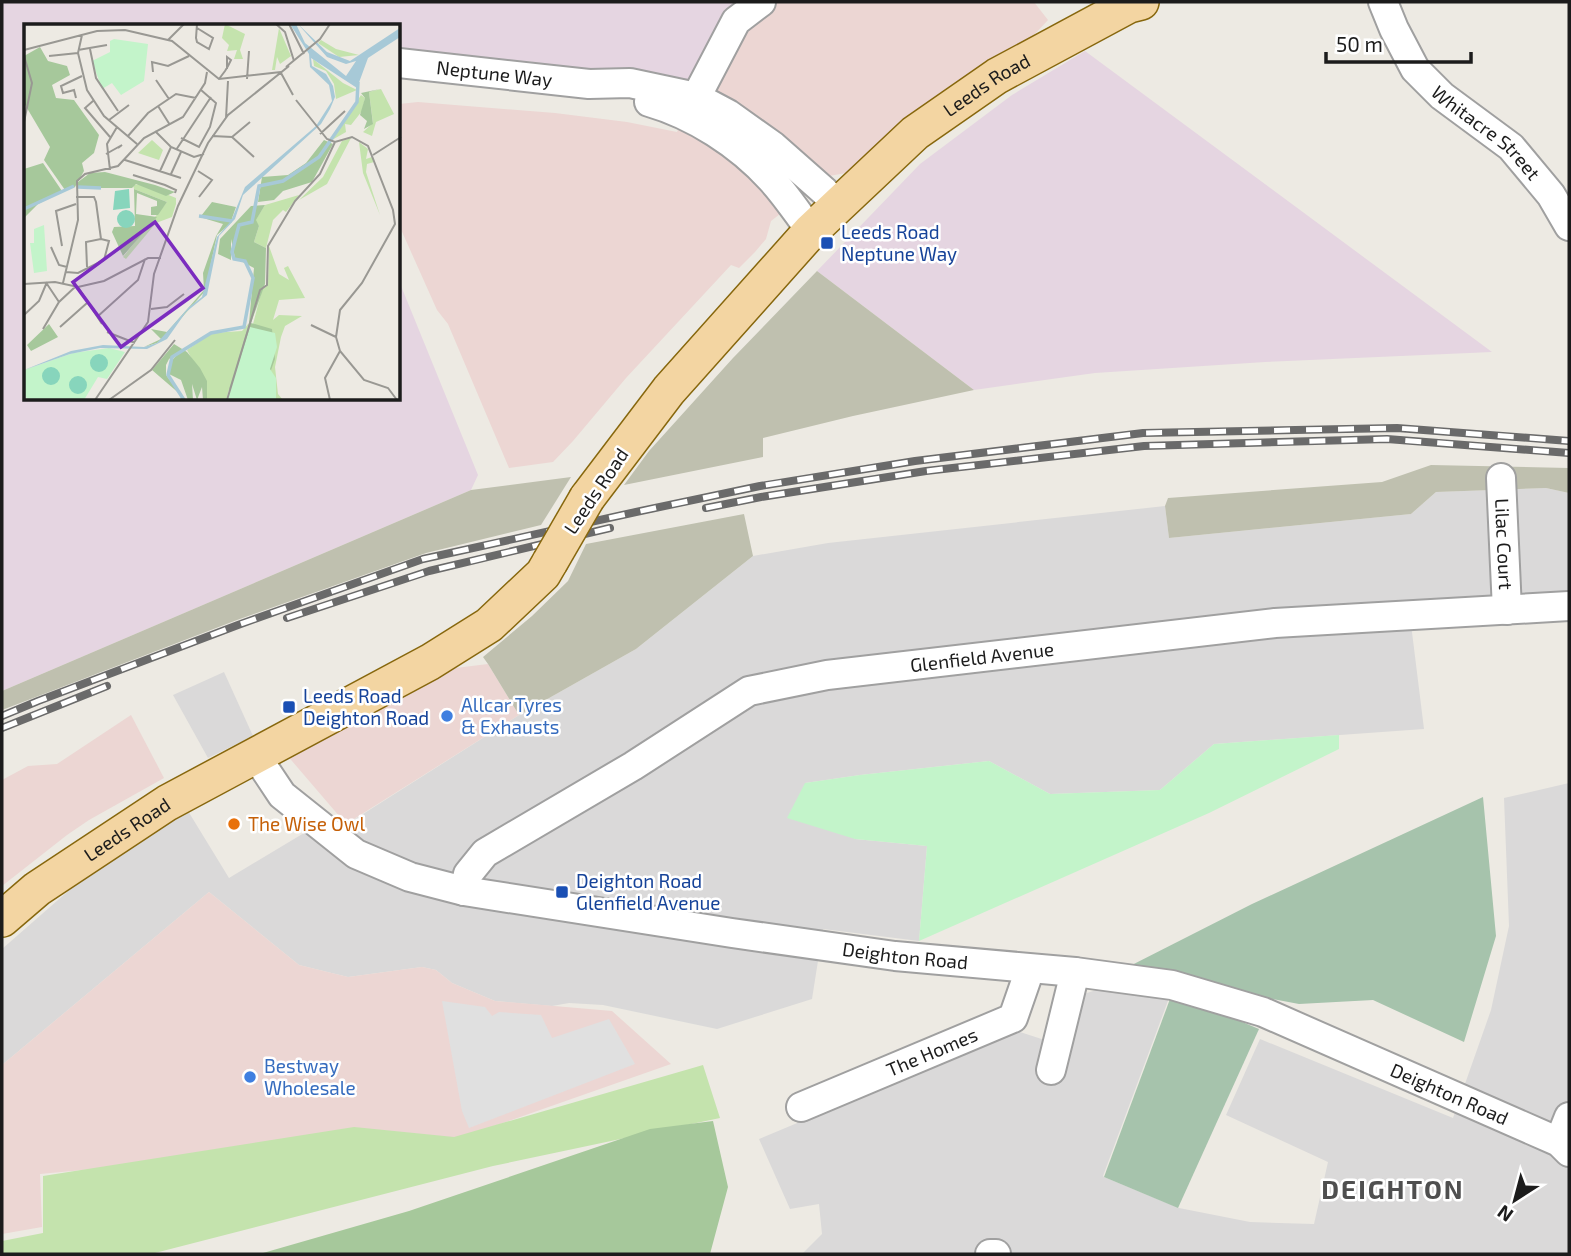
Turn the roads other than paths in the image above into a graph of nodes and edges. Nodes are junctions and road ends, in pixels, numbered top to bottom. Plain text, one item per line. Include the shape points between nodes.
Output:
1 (761, 2) edge
2 (1141, 2) edge
3 (1383, 2) edge
4 (401, 63) edge
5 (589, 84) junction
6 (696, 97) junction
7 (732, 144) junction
8 (837, 205) junction
9 (1569, 226) edge
10 (811, 231) junction
11 (1501, 478) dead end
12 (1569, 606) edge
13 (1507, 610) junction
14 (256, 756) junction
15 (464, 891) junction
16 (2, 919) edge
17 (1030, 969) junction
18 (1075, 972) junction
19 (1051, 1070) dead end
20 (801, 1107) dead end
21 (1566, 1137) edge
22 (990, 1254) edge
23 (996, 1254) edge

1 - 6 street via 736,21
2 - 8 main road, Leeds Road via 997,76 915,133
3 - 9 street, Whitacre Street via 1415,69 1442,96 1511,147 1551,195
4 - 5 street, Neptune Way
5 - 6 street, Neptune Way via 630,83
5 - 7 street, Neptune Way via 669,107
6 - 7 street, Neptune Way via 691,107 727,128
6 - 8 street, Neptune Way via 773,146
7 - 10 street, Neptune Way via 771,179
8 - 10 main road, Leeds Road
10 - 14 main road, Leeds Road, bridge via 669,390 587,498 543,574 489,625
11 - 13 street, Lilac Court
12 - 13 street, Glenfield Avenue
13 - 15 street, Glenfield Avenue via 1275,623 827,675 750,691 485,853 468,874
14 - 15 street, Deighton Road via 282,795 356,854 410,877
14 - 16 main road, Leeds Road via 167,803 37,890
15 - 17 street, Deighton Road via 868,952
17 - 18 street, Deighton Road
17 - 20 street, The Homes via 1013,1018
18 - 19 street
18 - 21 street, Deighton Road via 1172,985 1263,1012
22 - 23 street

